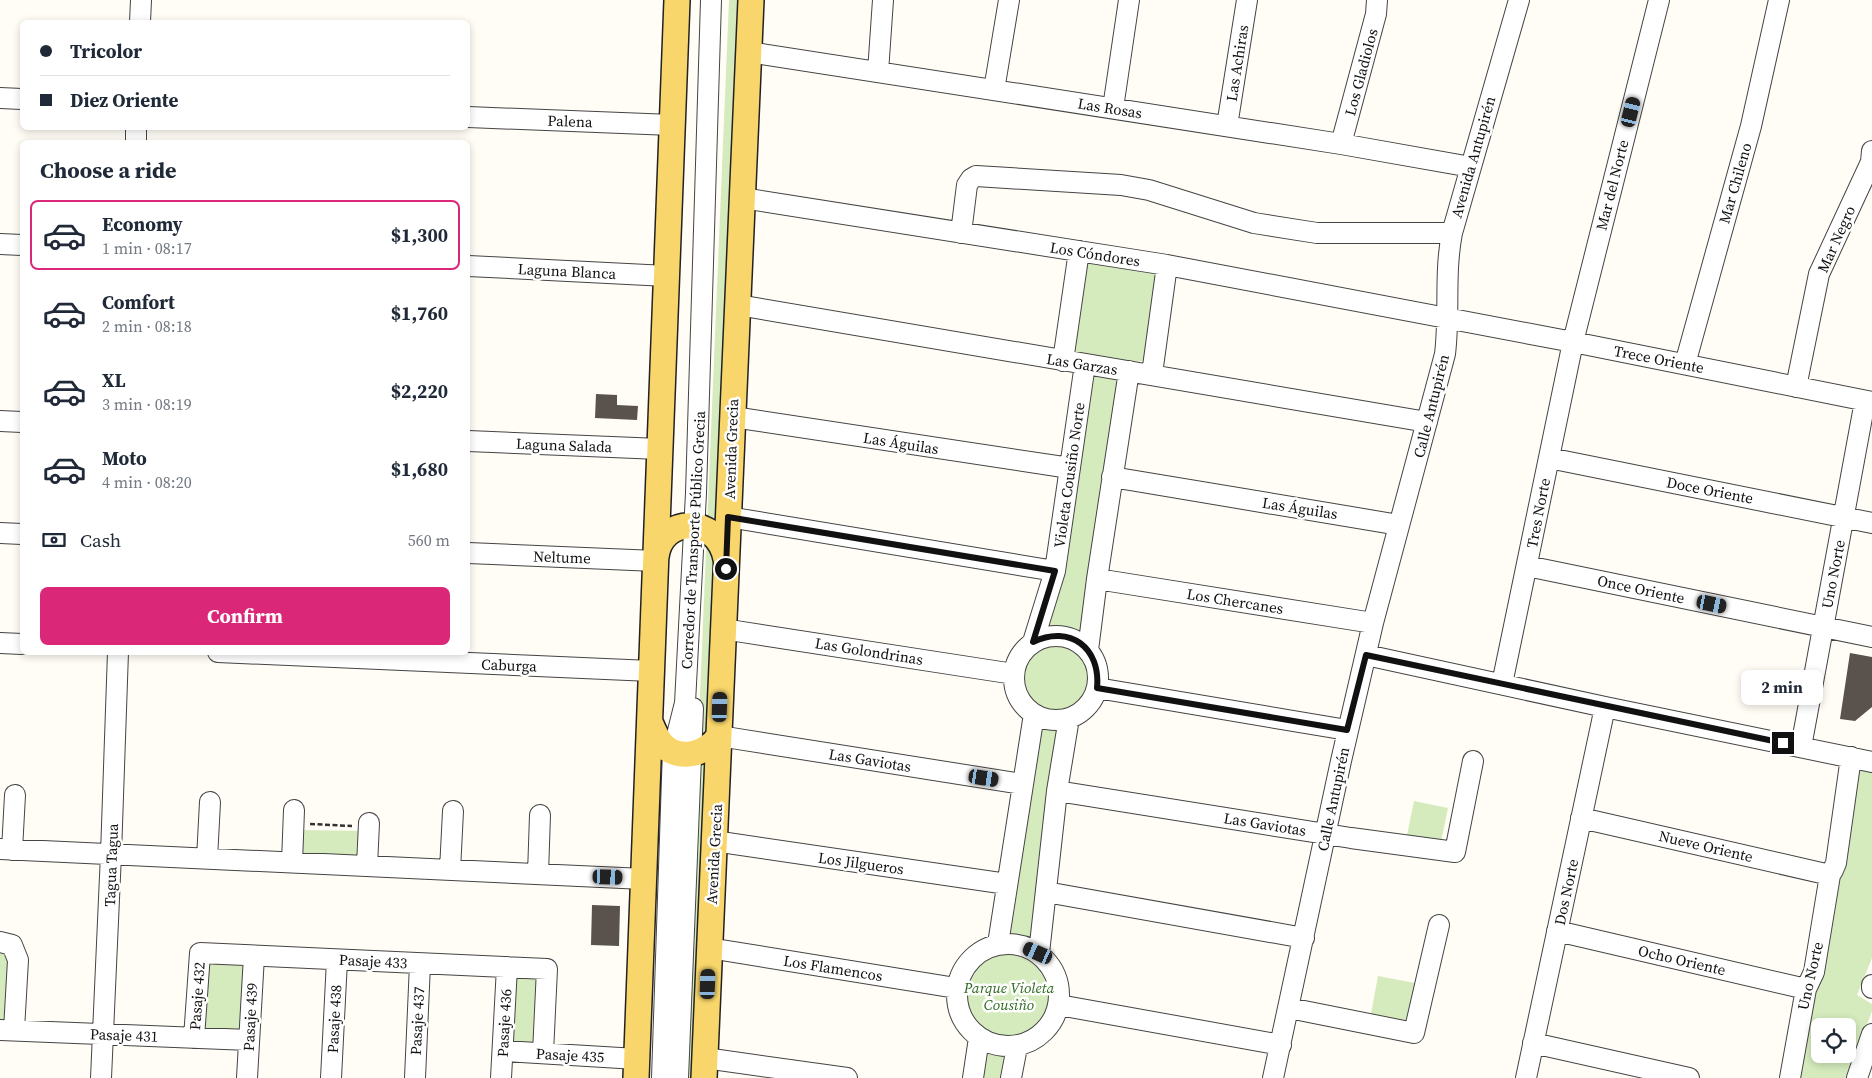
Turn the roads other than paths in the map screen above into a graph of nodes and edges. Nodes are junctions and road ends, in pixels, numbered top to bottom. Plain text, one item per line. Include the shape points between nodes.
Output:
1 (141, 0) edge
2 (678, 0) edge
3 (711, 0) edge
4 (722, 0) edge
5 (751, 0) edge
6 (883, 0) edge
7 (1009, 0) edge
8 (1129, 0) edge
9 (1247, 0) edge
10 (1377, 0) edge
11 (1518, 0) edge
12 (1659, 0) edge
13 (1779, 0) edge
14 (140, 20) edge
15 (749, 52) junction
16 (878, 72) junction
17 (994, 90) junction
18 (0, 98) edge
19 (20, 99) edge
20 (1113, 108) junction
21 (470, 117) edge
22 (672, 125) junction
23 (1227, 126) junction
24 (1341, 144) junction
25 (1872, 152) edge
26 (1471, 167) junction
27 (742, 198) junction
28 (961, 233) junction
29 (1452, 234) junction
30 (0, 244) edge
31 (20, 245) edge
32 (1079, 252) junction
33 (1167, 265) junction
34 (470, 266) edge
35 (667, 276) junction
36 (738, 306) junction
37 (1447, 317) junction
38 (1573, 342) junction
39 (1063, 361) junction
40 (1085, 364) junction
41 (1685, 364) junction
42 (1130, 371) junction
43 (1152, 374) junction
44 (1796, 387) junction
45 (1869, 402) edge
46 (733, 417) junction
47 (0, 421) edge
48 (20, 422) edge
49 (1427, 422) junction
50 (470, 441) edge
51 (660, 449) junction
52 (1549, 458) junction
53 (1070, 468) junction
54 (1112, 478) junction
55 (728, 517) junction
56 (1844, 518) junction
57 (1872, 523) edge
58 (1399, 525) junction
59 (698, 526) junction
60 (0, 533) edge
61 (20, 534) edge
62 (470, 552) edge
63 (656, 560) junction
64 (1527, 566) junction
65 (726, 569) junction
66 (1055, 571) junction
67 (1097, 579) junction
68 (1373, 623) junction
69 (1823, 627) junction
70 (724, 629) junction
71 (1872, 637) edge
72 (1033, 642) junction
73 (0, 643) edge
74 (20, 644) edge
75 (1088, 650) junction
76 (118, 655) edge
77 (286, 655) edge
78 (1366, 655) junction
79 (651, 671) junction
80 (1014, 674) junction
81 (1502, 684) junction
82 (1097, 688) junction
83 (1605, 707) junction
84 (1034, 714) junction
85 (1069, 718) junction
86 (650, 722) junction
87 (1347, 730) junction
88 (719, 736) junction
89 (1801, 747) junction
90 (682, 753) junction
91 (1851, 758) junction
92 (1474, 761) dead end
93 (1872, 762) edge
94 (1022, 784) junction
95 (1057, 791) junction
96 (15, 795) dead end
97 (210, 802) dead end
98 (453, 811) dead end
99 (540, 815) dead end
100 (294, 817) road end
101 (1582, 818) junction
102 (369, 825) road end
103 (1325, 834) junction
104 (714, 841) junction
105 (6, 849) edge
106 (111, 854) junction
107 (207, 859) junction
108 (292, 862) junction
109 (367, 866) junction
110 (450, 870) junction
111 (538, 874) junction
112 (1830, 875) junction
113 (644, 879) junction
114 (1007, 884) junction
115 (1046, 892) junction
116 (1439, 925) dead end
117 (1557, 931) junction
118 (1304, 938) junction
119 (0, 942) edge
120 (998, 944) junction
121 (710, 948) junction
122 (200, 953) joint
123 (1038, 953) junction
124 (254, 956) junction
125 (337, 960) junction
126 (420, 964) junction
127 (507, 968) junction
128 (956, 988) junction
129 (1806, 989) junction
130 (1059, 1005) junction
131 (1289, 1008) junction
132 (7, 1030) edge
133 (103, 1034) junction
134 (1872, 1034) edge
135 (194, 1038) junction
136 (979, 1038) junction
137 (249, 1040) junction
138 (1534, 1043) junction
139 (1281, 1044) junction
140 (1017, 1047) junction
141 (503, 1051) junction
142 (543, 1053) junction
143 (636, 1068) edge
144 (704, 1068) edge
145 (101, 1078) edge
146 (247, 1078) edge
147 (331, 1078) edge
148 (414, 1078) edge
149 (502, 1078) edge
150 (662, 1078) edge
151 (678, 1078) edge
152 (847, 1078) edge
153 (973, 1078) edge
154 (1011, 1078) edge
155 (1273, 1078) edge
156 (1526, 1078) edge
157 (1689, 1078) edge
158 (1790, 1078) edge
159 (1857, 1078) edge

1 - 14 street
2 - 22 main road
3 - 59 street, Corredor de Transporte Público Grecia
4 - 59 street, Corredor de Transporte Público Grecia
5 - 15 main road, Avenida Grecia
6 - 16 street
7 - 17 street
8 - 20 street
9 - 23 street, Las Achiras
10 - 24 street, Los Gladiolos
11 - 26 street, Avenida Antupirén
12 - 38 street, Mar del Norte
13 - 41 street, Mar Chileno via 1751,126
15 - 16 street, Las Rosas
15 - 27 main road, Avenida Grecia
16 - 17 street, Las Rosas
17 - 20 street, Las Rosas
18 - 19 street
20 - 23 street, Las Rosas
21 - 22 street, Palena
22 - 35 main road
23 - 24 street, Las Rosas
24 - 26 street, Las Rosas
25 - 44 street, Mar Negro via 1819,274
26 - 29 street, Avenida Antupirén
27 - 28 street, Los Cóndores
27 - 36 main road, Avenida Grecia
28 - 29 street via 967,185 976,176 1149,190 1254,223 1317,232
28 - 32 street, Los Cóndores
29 - 37 street, Avenida Antupirén via 1447,268
30 - 31 street
32 - 33 street, Los Cóndores
32 - 39 street
33 - 37 street, Los Cóndores
33 - 43 street
34 - 35 street, Laguna Blanca
35 - 51 main road
36 - 39 street, Las Garzas
36 - 46 main road, Avenida Grecia
37 - 38 street, Trece Oriente
37 - 49 street, Calle Antupirén via 1445,354
38 - 41 street, Trece Oriente
38 - 52 street, Tres Norte
39 - 40 street, Las Garzas
40 - 42 street, Las Garzas
40 - 53 street, Violeta Cousiño Norte
41 - 44 street, Trece Oriente
42 - 43 street, Las Garzas
42 - 54 street
43 - 49 street, Las Garzas
44 - 45 street, Trece Oriente
45 - 56 street, Uno Norte
46 - 53 street, Las Águilas
46 - 55 main road, Avenida Grecia
47 - 48 street
49 - 58 street, Calle Antupirén
50 - 51 street, Laguna Salada
51 - 63 main road
52 - 56 street, Doce Oriente
52 - 64 street, Tres Norte
53 - 66 street, Violeta Cousiño Norte
54 - 58 street, Las Águilas
54 - 67 street
55 - 65 main road, Avenida Grecia
55 - 66 street
56 - 57 street, Doce Oriente
56 - 69 street, Uno Norte
58 - 68 street, Calle Antupirén
59 - 63 main road via 683,526 666,536
59 - 65 main road via 720,542
59 - 90 street, Corredor de Transporte Público Grecia
60 - 61 street
62 - 63 street, Neltume
63 - 79 main road
64 - 69 street, Once Oriente
64 - 81 street, Tres Norte
65 - 70 main road, Avenida Grecia
66 - 72 street, Violeta Cousiño Norte
67 - 68 street, Los Chercanes
67 - 75 street
68 - 78 street, Calle Antupirén
69 - 71 street, Once Oriente
69 - 89 street, Uno Norte
70 - 80 street, Las Golondrinas
70 - 88 main road, Avenida Grecia
72 - 75 street via 1056,635 1079,642
72 - 80 street via 1023,651
73 - 74 street
75 - 82 street via 1097,668
76 - 106 street, Tagua Tagua
77 - 79 street, Caburga
78 - 81 street
78 - 87 street, Calle Antupirén
79 - 86 main road
80 - 84 street via 1018,697
81 - 83 street
82 - 85 street via 1082,711
82 - 87 street
83 - 89 street
83 - 101 street, Dos Norte
84 - 85 street via 1045,719
84 - 94 street
85 - 95 street
86 - 90 main road via 661,742
86 - 113 main road
87 - 103 street, Calle Antupirén
88 - 90 main road via 707,749
88 - 94 street, Las Gaviotas
88 - 104 main road, Avenida Grecia
89 - 91 street
90 - 150 street, Corredor de Transporte Público Grecia
90 - 151 street, Corredor de Transporte Público Grecia
91 - 93 street
91 - 112 street, Uno Norte via 1836,863
92 - 103 street, Las Gaviotas via 1455,852
94 - 114 street
95 - 103 street, Las Gaviotas
95 - 115 street
96 - 105 street
97 - 107 street
98 - 110 street
99 - 111 street
100 - 108 street
101 - 112 street, Nueve Oriente
101 - 117 street, Dos Norte
102 - 109 street
103 - 118 street, Calle Antupirén
104 - 114 street, Los Jilgueros
104 - 121 main road, Avenida Grecia
105 - 106 street
106 - 107 street
106 - 133 street, Tagua Tagua
107 - 108 street
108 - 109 street
109 - 110 street
110 - 111 street
111 - 113 street
112 - 129 street, Uno Norte via 1814,972
113 - 143 main road
114 - 120 street
115 - 118 street
115 - 123 street
116 - 131 street via 1414,1032
117 - 129 street, Ocho Oriente
117 - 138 street, Dos Norte
118 - 131 street, Calle Antupirén
119 - 132 street via 12,944 18,960
120 - 123 street via 1019,944
120 - 128 street via 978,952 963,968
121 - 128 street, Los Flamencos
121 - 144 main road, Avenida Grecia
122 - 124 street, Pasaje 433
122 - 135 street, Pasaje 432
123 - 130 street via 1052,967 1059,985
124 - 125 street, Pasaje 433
124 - 137 street, Pasaje 439
125 - 126 street, Pasaje 433
125 - 147 street, Pasaje 438
126 - 127 street, Pasaje 433
126 - 148 street, Pasaje 437
127 - 141 street, Pasaje 436
127 - 142 street, Pasaje 433 via 547,969
128 - 136 street via 960,1016
129 - 158 street, Uno Norte
130 - 139 street
130 - 140 street via 1052,1024 1036,1039
131 - 139 street, Calle Antupirén
132 - 133 street, Pasaje 431
133 - 135 street, Pasaje 431
133 - 145 street, Tagua Tagua
134 - 159 street
135 - 137 street, Pasaje 431
136 - 140 street via 997,1046
136 - 153 street
137 - 146 street, Pasaje 439
138 - 156 street, Dos Norte
138 - 157 street
139 - 155 street, Calle Antupirén
140 - 154 street
141 - 142 street, Pasaje 435
141 - 149 street, Pasaje 436
142 - 143 street, Pasaje 435
144 - 152 street

